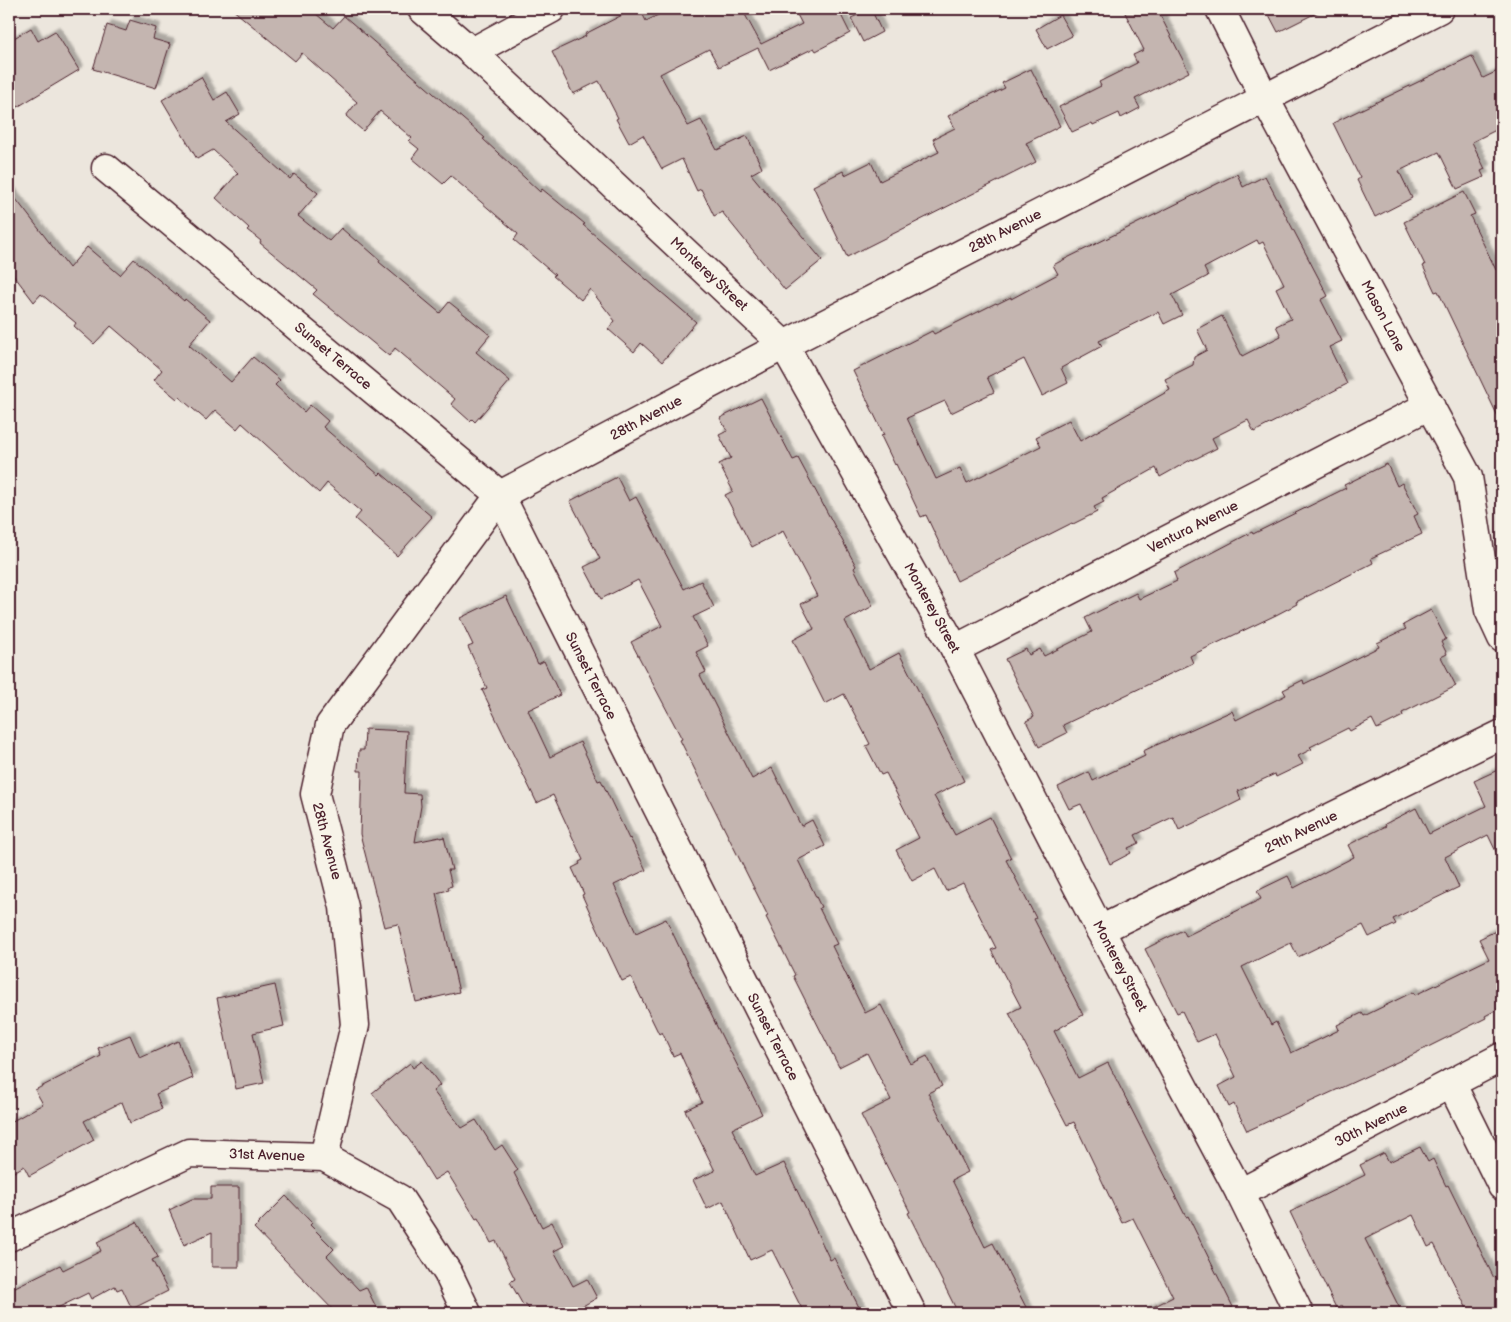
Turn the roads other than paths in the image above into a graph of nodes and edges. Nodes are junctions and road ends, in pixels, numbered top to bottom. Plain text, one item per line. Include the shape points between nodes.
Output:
1 (422, 9) edge
2 (551, 9) edge
3 (1220, 9) edge
4 (1439, 9) edge
5 (472, 52) junction
6 (1264, 97) junction
7 (106, 168) dead end
8 (784, 345) junction
9 (1430, 405) junction
10 (500, 495) junction
11 (1502, 638) edge
12 (955, 649) junction
13 (1502, 734) edge
14 (1100, 930) junction
15 (1502, 1057) edge
16 (1451, 1083) junction
17 (324, 1157) junction
18 (1502, 1186) edge
19 (1240, 1192) junction
20 (9, 1237) edge
21 (467, 1313) edge
22 (912, 1313) edge
23 (1299, 1313) edge

1 - 5 street, Monterey Street
2 - 5 street
3 - 6 street, Mason Lane
4 - 6 street, 28th Avenue
5 - 8 street, Monterey Street
6 - 8 street, 28th Avenue
6 - 9 street, Mason Lane
7 - 10 street, Sunset Terrace
8 - 10 street, 28th Avenue
8 - 12 street, Monterey Street
9 - 11 street, Mason Lane via 1468,477 1488,610
9 - 12 street, Ventura Avenue
10 - 17 street, 28th Avenue via 330,725 315,794 344,907 355,1024
10 - 22 street, Sunset Terrace
12 - 14 street, Monterey Street
13 - 14 street, 29th Avenue
14 - 19 street, Monterey Street
15 - 16 street, 30th Avenue
16 - 18 street
16 - 19 street, 30th Avenue
17 - 20 street, 31st Avenue via 189,1153
17 - 21 street, 31st Avenue via 400,1200 448,1273
19 - 23 street, Monterey Street

